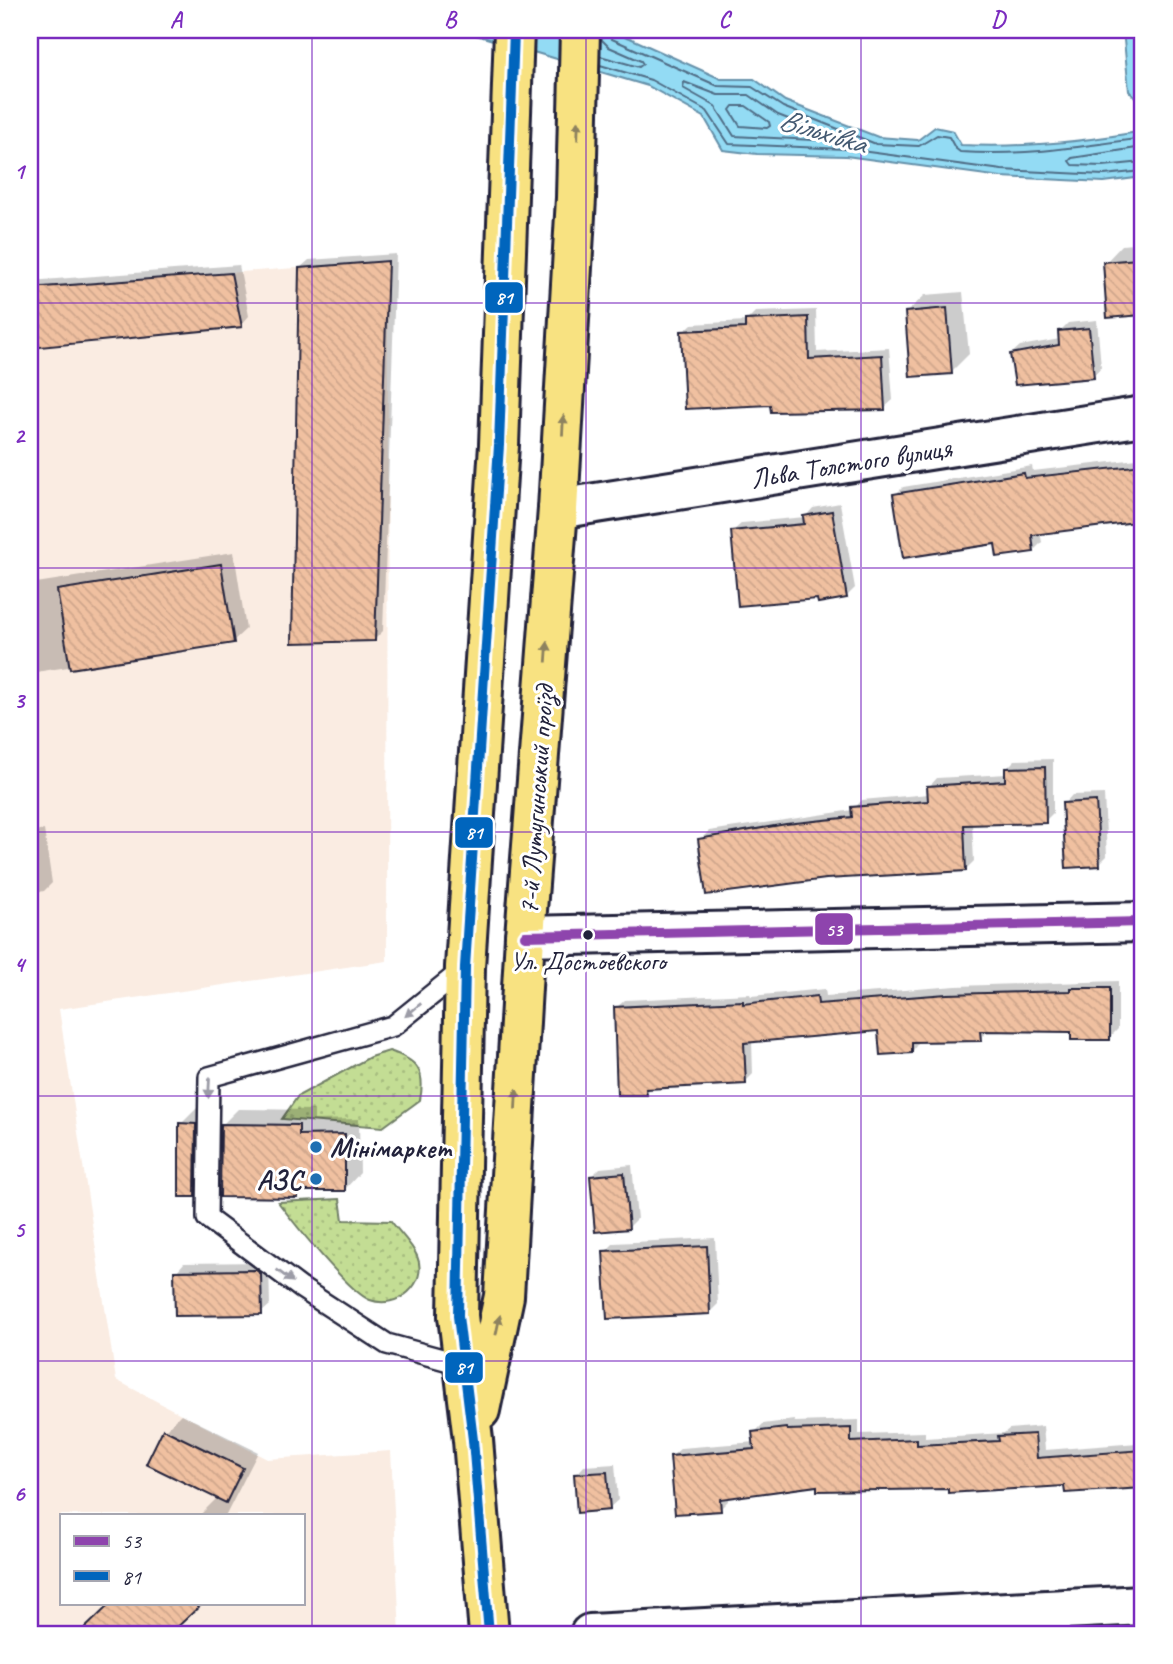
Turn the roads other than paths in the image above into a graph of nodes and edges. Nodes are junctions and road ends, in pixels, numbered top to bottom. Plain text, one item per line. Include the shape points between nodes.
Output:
1 (514, 30) edge
2 (580, 30) edge
3 (1143, 416) edge
4 (558, 509) junction
5 (1143, 922) edge
6 (525, 936) junction
7 (466, 967) junction
8 (464, 1365) junction
9 (473, 1440) junction
10 (1143, 1605) edge
11 (489, 1634) edge
12 (590, 1634) edge

1 - 7 main road, 7-й Лутугинський проїзд via 499,445
4 -> 2 main road, 7-й Лутугинський проїзд via 576,198
3 - 4 street, Льва Толстого вулиця
6 -> 4 main road, 7-й Лутугинський проїзд
5 - 6 street
9 -> 6 main road, 7-й Лутугинський проїзд via 504,1296
7 - 8 main road, 7-й Лутугинський проїзд via 458,1317
7 -> 8 lane via 393,1026 209,1077 207,1218 301,1288 387,1343
8 - 9 main road, 7-й Лутугинський проїзд
9 - 11 main road, 7-й Лутугинський проїзд
10 - 12 street

